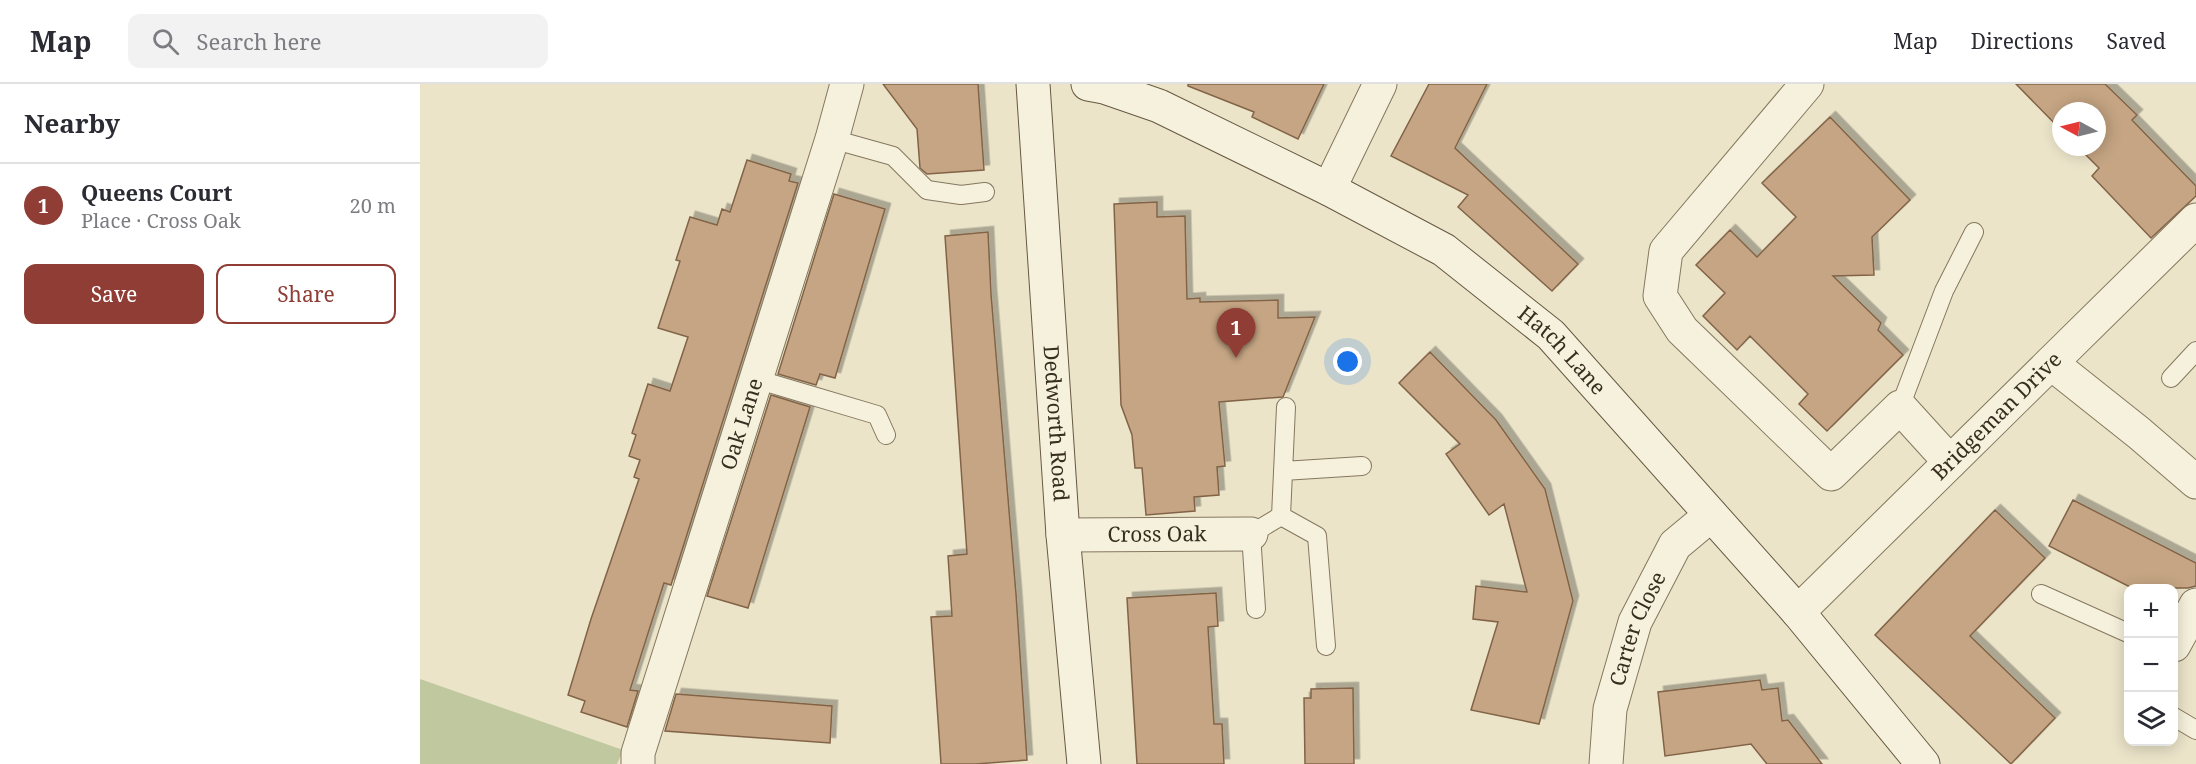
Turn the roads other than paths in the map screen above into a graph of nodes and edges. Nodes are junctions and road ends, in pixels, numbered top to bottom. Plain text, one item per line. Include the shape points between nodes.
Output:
1 (847, 84) edge
2 (1380, 84) edge
3 (1807, 84) edge
4 (1037, 85) edge
5 (1104, 86) edge
6 (832, 139) junction
7 (1329, 189) junction
8 (986, 192) dead end
9 (2196, 220) edge
10 (1974, 231) dead end
11 (2196, 351) edge
12 (2051, 363) junction
13 (2171, 378) dead end
14 (756, 379) junction
15 (1286, 407) dead end
16 (1900, 407) junction
17 (886, 435) dead end
18 (1950, 462) junction
19 (1362, 466) dead end
20 (1283, 471) junction
21 (2196, 482) edge
22 (1711, 515) junction
23 (1281, 516) junction
24 (1251, 534) junction
25 (1063, 535) junction
26 (2041, 594) dead end
27 (2196, 605) edge
28 (1256, 609) dead end
29 (1798, 612) junction
30 (2124, 631) edge
31 (2178, 638) edge
32 (1326, 646) dead end
33 (2178, 719) edge
34 (2196, 730) edge
35 (638, 764) edge
36 (1084, 764) edge
37 (1606, 764) edge
38 (1923, 764) edge

1 - 6 street, Oak Lane
2 - 7 street
3 - 16 street via 1666,251 1660,296 1682,330 1831,474
4 - 25 street, Dedworth Road
5 - 7 street, Hatch Lane via 1159,106
6 - 8 lane via 892,156 927,190 961,195
6 - 14 street, Oak Lane
7 - 22 street, Hatch Lane via 1444,250 1551,335
9 - 12 street, Bridgeman Drive
10 - 16 lane via 1944,291
11 - 13 lane
12 - 18 street, Bridgeman Drive
12 - 21 street
14 - 17 lane via 877,415
14 - 35 street, Oak Lane via 638,753
15 - 20 lane
16 - 18 street
18 - 29 street, Bridgeman Drive
19 - 20 lane
20 - 23 lane
22 - 29 street, Hatch Lane
22 - 37 street, Carter Close via 1675,545 1635,622 1610,709
23 - 24 lane
23 - 32 lane via 1317,536
24 - 25 street, Cross Oak
24 - 28 lane
25 - 36 street, Dedworth Road
26 - 30 lane
27 - 31 street
29 - 38 street, Hatch Lane
33 - 34 lane

